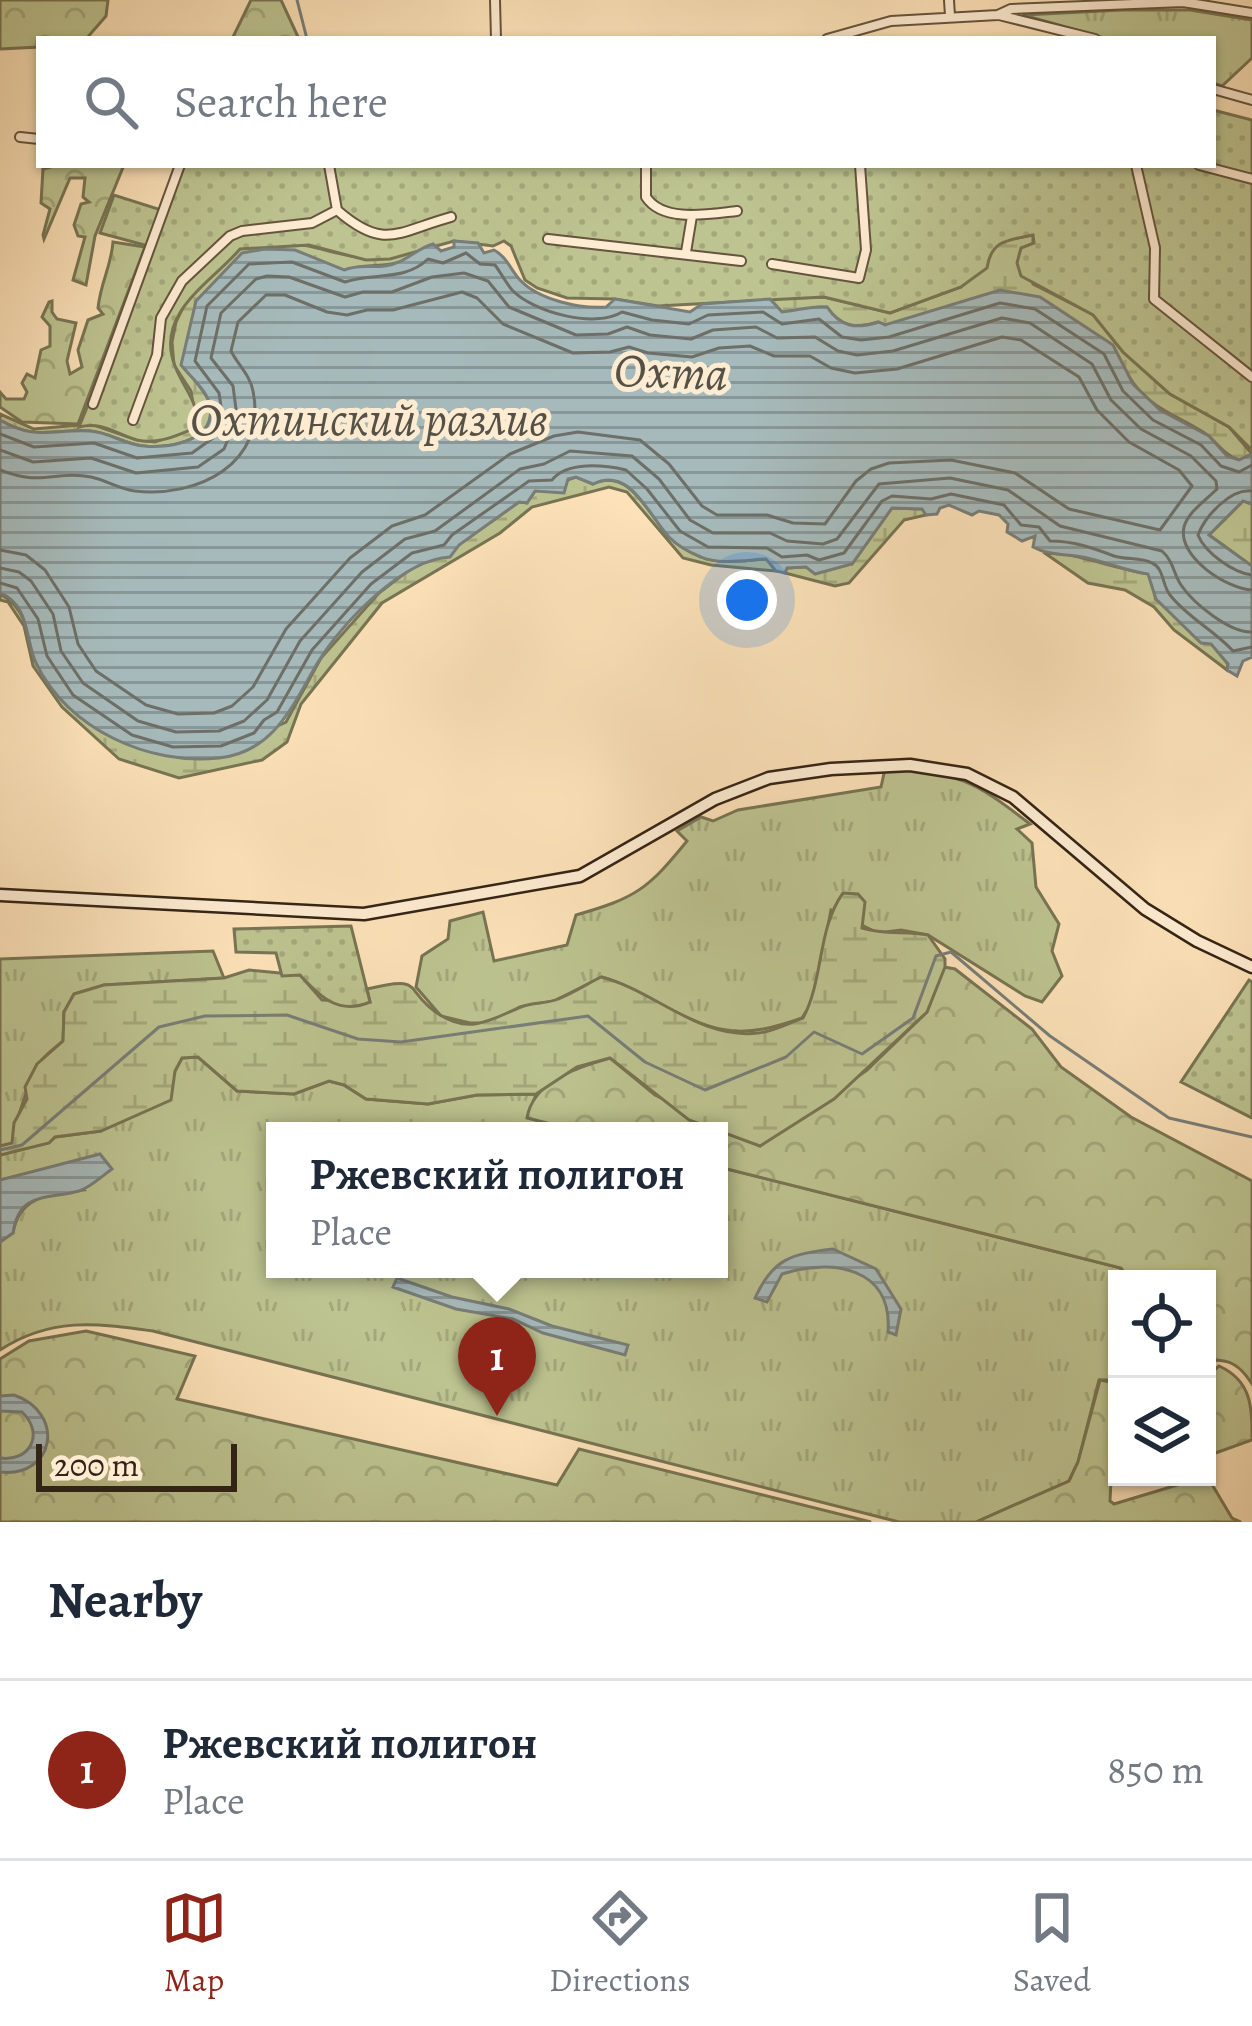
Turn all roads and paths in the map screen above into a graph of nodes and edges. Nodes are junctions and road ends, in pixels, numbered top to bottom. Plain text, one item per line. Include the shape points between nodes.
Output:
1 (495, 0) edge
2 (949, 0) edge
3 (1252, 14) edge
4 (998, 15) junction
5 (950, 16) junction
6 (496, 36) edge
7 (838, 36) edge
8 (1083, 36) edge
9 (1216, 89) edge
10 (1252, 100) edge
11 (20, 136) dead end
12 (36, 139) edge
13 (178, 168) edge
14 (330, 168) edge
15 (646, 168) edge
16 (860, 168) edge
17 (1137, 168) edge
18 (1210, 168) edge
19 (1252, 179) edge
20 (337, 210) junction
21 (737, 212) dead end
22 (692, 216) junction
23 (451, 218) dead end
24 (548, 239) dead end
25 (686, 252) junction
26 (741, 261) dead end
27 (772, 264) dead end
28 (1252, 377) edge
29 (93, 404) dead end
30 (134, 420) dead end
31 (0, 895) edge
32 (1252, 967) edge

1 - 6 street
2 - 5 street
3 - 4 street via 1149,2
4 - 5 street
4 - 8 street
5 - 7 street
9 - 10 street
11 - 12 street
13 - 29 street
14 - 20 street
15 - 22 street via 649,203
16 - 27 street via 866,250 859,278
17 - 28 street via 1155,248 1154,298
18 - 19 street
20 - 23 street via 368,235
20 - 30 street via 312,223 230,236 182,280 161,319
21 - 22 street
22 - 25 street
24 - 25 street
25 - 26 street
31 - 32 street via 364,914 580,876 755,782 910,764 967,774 1012,796 1145,909

